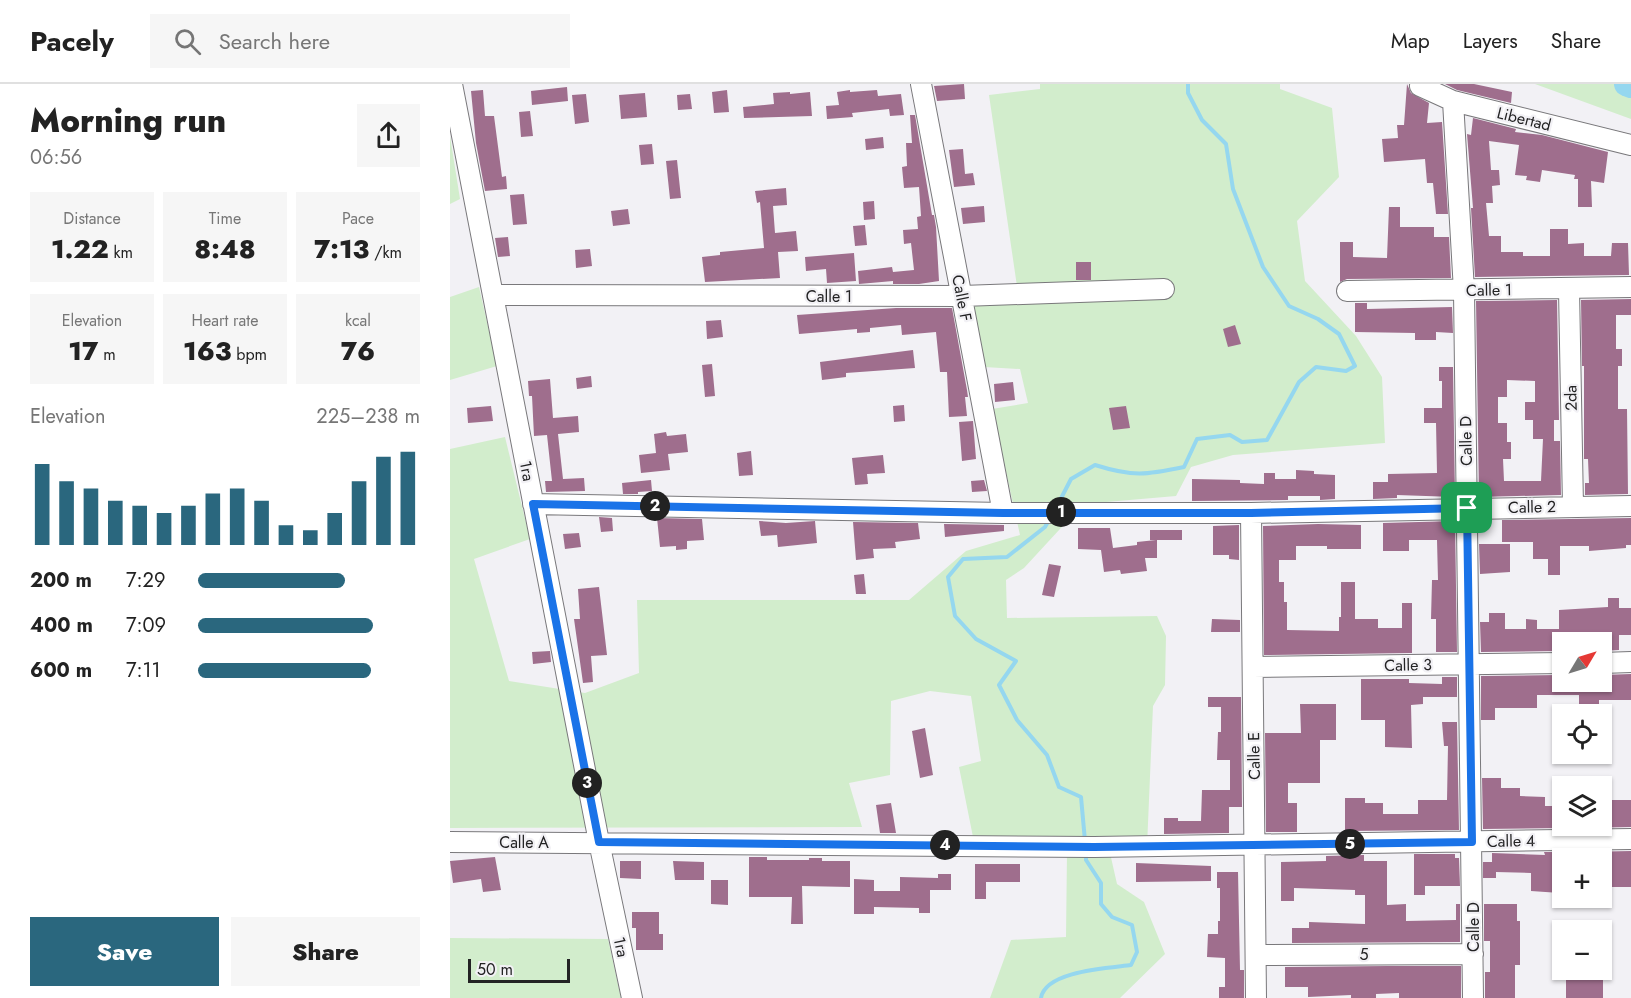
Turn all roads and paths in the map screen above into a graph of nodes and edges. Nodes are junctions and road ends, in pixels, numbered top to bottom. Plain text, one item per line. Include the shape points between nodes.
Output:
1 (452, 84) edge
2 (921, 84) edge
3 (1420, 86) dead end
4 (1453, 101) junction
5 (1631, 146) edge
6 (1631, 287) edge
7 (1164, 289) dead end
8 (1569, 290) junction
9 (1347, 291) dead end
10 (1464, 291) junction
11 (494, 295) junction
12 (962, 296) junction
13 (533, 504) junction
14 (1631, 506) edge
15 (1573, 507) junction
16 (1467, 508) junction
17 (1003, 513) junction
18 (1251, 513) junction
19 (1631, 662) edge
20 (1552, 663) edge
21 (1612, 663) edge
22 (1468, 664) junction
23 (1252, 667) junction
24 (1631, 839) edge
25 (450, 842) edge
26 (599, 842) junction
27 (1472, 842) junction
28 (1255, 846) junction
29 (1473, 954) junction
30 (1256, 955) junction
31 (632, 998) edge
32 (1256, 998) edge
33 (1473, 998) edge

1 - 11 street, 1ra
2 - 12 street, Calle F
3 - 4 street, Libertad
4 - 5 street, Libertad
4 - 10 street, Calle D
6 - 8 street, Calle 1
7 - 12 street, Calle 1
8 - 10 street, Calle 1
8 - 15 street, 2da
9 - 10 street, Calle 1
10 - 16 street, Calle D
11 - 12 street, Calle 1
11 - 13 street, 1ra
12 - 17 street, Calle F
13 - 17 street, Calle 2
13 - 26 street, 1ra
14 - 15 street, Calle 2
15 - 16 street, Calle 2
16 - 18 street, Calle 2
16 - 22 street, Calle D
17 - 18 street, Calle 2
18 - 23 street, Calle E
19 - 21 street
20 - 22 street, Calle 3
22 - 23 street, Calle 3
22 - 27 street, Calle D
23 - 28 street, Calle E
24 - 27 street, Calle 4
25 - 26 street, Calle A
26 - 28 street, Calle 4
26 - 31 street, 1ra
27 - 28 street, Calle 4
27 - 29 street, Calle D
28 - 30 street, Calle E
29 - 30 street, 5
29 - 33 street, Calle D
30 - 32 street, Calle E

